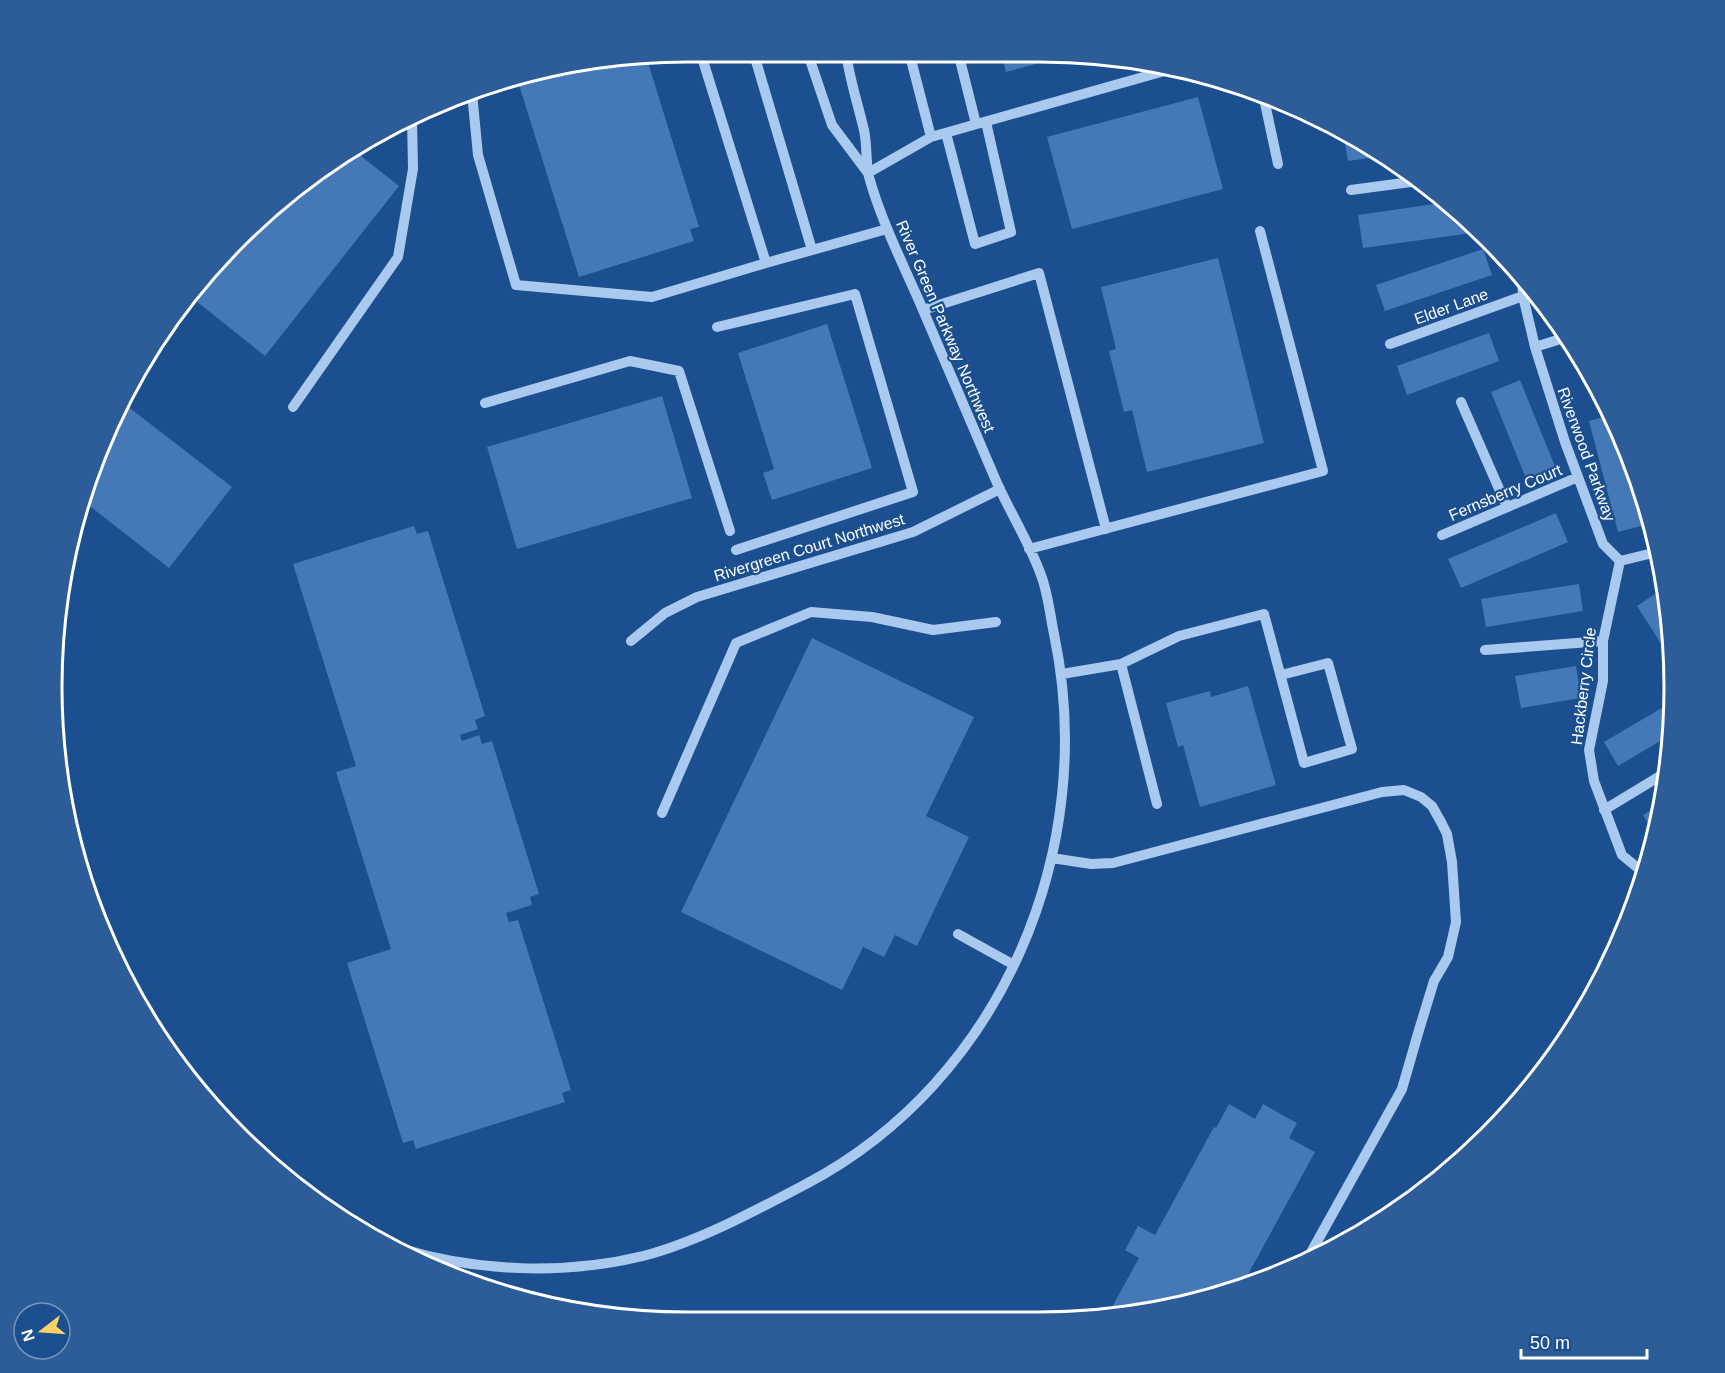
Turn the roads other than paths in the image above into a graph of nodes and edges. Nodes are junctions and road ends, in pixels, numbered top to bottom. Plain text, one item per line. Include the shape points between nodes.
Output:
1 (703, 62) edge
2 (756, 62) edge
3 (811, 62) edge
4 (847, 62) edge
5 (912, 62) edge
6 (961, 62) edge
7 (1156, 73) edge
8 (473, 100) edge
9 (1265, 104) edge
10 (981, 123) junction
11 (411, 125) edge
12 (946, 133) junction
13 (931, 137) junction
14 (1278, 164) dead end
15 (868, 173) junction
16 (1407, 182) edge
17 (1351, 190) dead end
18 (887, 229) junction
19 (1260, 231) dead end
20 (812, 250) junction
21 (766, 262) junction
22 (1523, 292) edge
23 (1523, 296) junction
24 (923, 310) junction
25 (717, 327) dead end
26 (1559, 340) edge
27 (1390, 344) dead end
28 (1535, 347) junction
29 (1461, 402) dead end
30 (485, 403) dead end
31 (293, 407) dead end
32 (1578, 477) junction
33 (1000, 489) junction
34 (1507, 507) junction
35 (1106, 529) junction
36 (730, 531) dead end
37 (1442, 535) dead end
38 (1029, 549) junction
39 (736, 550) dead end
40 (1649, 554) edge
41 (1620, 561) junction
42 (996, 622) dead end
43 (631, 640) dead end
44 (1603, 640) junction
45 (1485, 650) dead end
46 (1121, 664) junction
47 (1062, 674) junction
48 (1281, 675) junction
49 (1656, 778) edge
50 (1157, 804) dead end
51 (1604, 810) junction
52 (662, 813) dead end
53 (1052, 858) junction
54 (1636, 867) edge
55 (958, 934) dead end
56 (1014, 965) junction
57 (1314, 1248) edge
58 (429, 1256) edge

1 - 21 street
2 - 20 street
3 - 15 street, River Green Parkway Northwest via 832,125
4 - 15 street, River Green Parkway Northwest via 865,133
5 - 13 street
6 - 10 street
7 - 10 street
8 - 21 street via 478,155 516,285 652,297
9 - 14 street
10 - 12 street
10 - 12 street via 1011,232 975,244
11 - 31 street via 413,169 398,257
12 - 13 street
13 - 15 street
15 - 18 street, River Green Parkway Northwest
16 - 17 street
18 - 20 street
18 - 24 street, River Green Parkway Northwest
19 - 35 street via 1323,471
20 - 21 street
22 - 23 street, Riverwood Parkway
23 - 27 street, Elder Lane
23 - 28 street, Riverwood Parkway
24 - 33 street, River Green Parkway Northwest
24 - 35 street via 1039,273
25 - 39 street via 855,294 914,492
26 - 28 street
28 - 32 street, Riverwood Parkway
29 - 34 street
30 - 36 street via 630,361 679,370
32 - 34 street, Fernsberry Court
32 - 41 street, Riverwood Parkway via 1603,544
33 - 38 street, River Green Parkway Northwest
33 - 43 street, Rivergreen Court Northwest via 913,532 697,597 665,612
34 - 37 street, Fernsberry Court
35 - 38 street
38 - 47 street, River Green Parkway Northwest via 1041,576
40 - 41 street
41 - 44 street, Hackberry Circle
42 - 52 street via 933,630 872,617 811,612 736,643
44 - 45 street
44 - 51 street, Hackberry Circle via 1603,681 1589,750 1593,781
46 - 47 street
46 - 48 street via 1179,636 1264,614
46 - 50 street
47 - 53 street, River Green Parkway Northwest via 1065,760
48 - 48 street via 1304,763 1352,749 1328,663
49 - 51 street
51 - 54 street, Hackberry Circle via 1622,855
53 - 56 street, River Green Parkway Northwest via 1037,911
53 - 57 street via 1113,863 1382,792 1404,790 1432,806 1447,834 1452,862 1456,922 1448,957 1434,981 1402,1089
55 - 56 street
56 - 58 street, River Green Parkway Northwest via 975,1034 919,1101 842,1165 736,1221 645,1255 574,1268 494,1266

